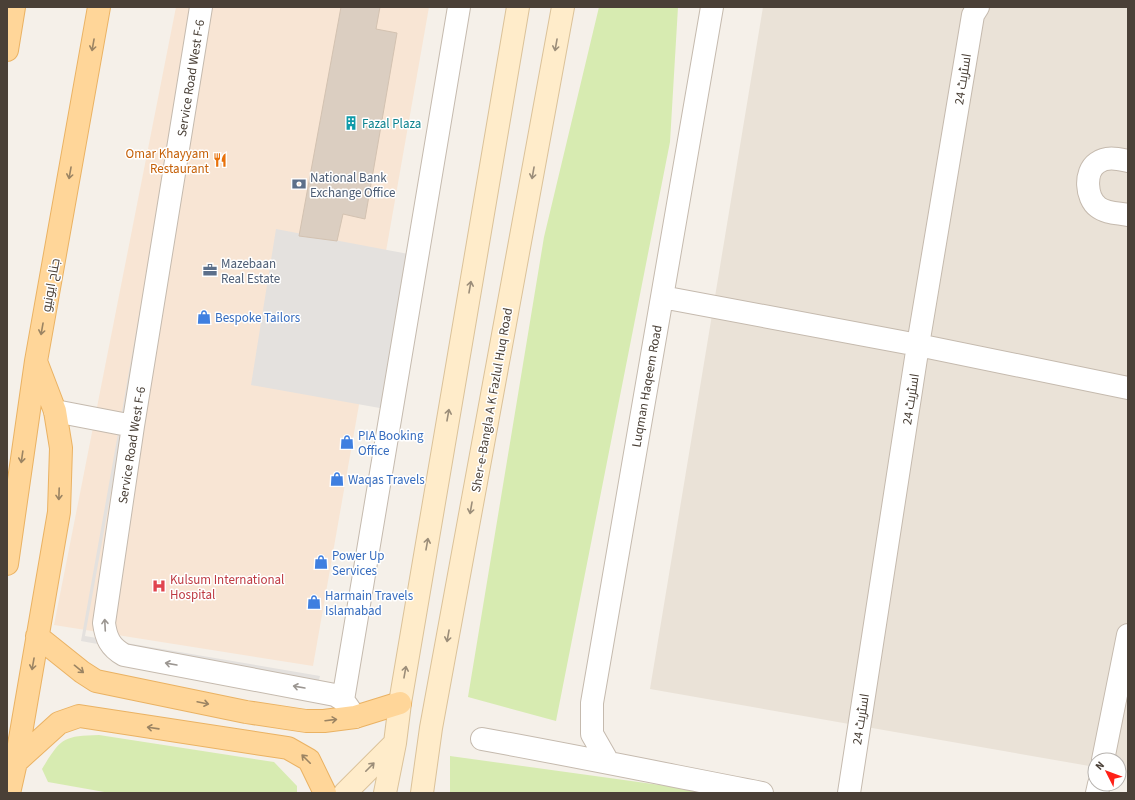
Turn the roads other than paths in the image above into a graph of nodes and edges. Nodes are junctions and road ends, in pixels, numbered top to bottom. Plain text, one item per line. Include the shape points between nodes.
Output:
1 (14, 7) edge
2 (99, 7) edge
3 (202, 7) edge
4 (459, 7) edge
5 (518, 7) edge
6 (563, 7) edge
7 (712, 7) edge
8 (978, 7) edge
9 (7, 50) edge
10 (1128, 161) edge
11 (1128, 215) edge
12 (662, 297) junction
13 (918, 345) junction
14 (36, 361) junction
15 (1128, 388) edge
16 (55, 411) junction
17 (134, 426) junction
18 (7, 564) edge
19 (1128, 635) edge
20 (38, 636) junction
21 (400, 703) junction
22 (349, 708) junction
23 (431, 728) junction
24 (482, 739) dead end
25 (395, 743) junction
26 (1106, 752) edge
27 (608, 762) junction
28 (12, 778) edge
29 (325, 793) edge
30 (345, 793) edge
31 (385, 793) edge
32 (422, 793) edge
33 (434, 793) edge
34 (762, 793) edge
35 (849, 793) edge

1 - 9 main road
2 -> 14 main road, جناح ایونیو
3 - 17 street, Service Road West F-6
4 - 22 street
21 -> 5 main road
6 -> 23 main road, Sher-e-Bangla A K Fazlul Huq Road
7 - 12 street, Luqman Haqeem Road
8 - 13 street, اسٹریٹ 24 via 973,15
10 - 11 street via 1112,158 1097,163 1090,173 1088,187 1090,200 1099,208
12 - 13 street
12 - 27 street, Luqman Haqeem Road via 592,703 592,734
13 - 15 street
13 - 35 street, اسٹریٹ 24
14 - 16 main road
14 -> 18 main road, جناح ایونیو
16 - 17 street
16 -> 20 main road via 61,448 59,512
22 -> 17 street, Service Road West F-6 via 335,695 124,655 114,649 109,642 104,623
19 - 26 street
20 -> 22 main road via 96,681 246,712 306,721 324,721
20 -> 28 main road
21 - 22 main road
21 - 25 main road
23 - 32 main road, Sher-e-Bangla A K Fazlul Huq Road
23 - 33 main road
24 - 27 street
30 -> 25 main road
25 - 31 main road
27 - 34 street
29 -> 28 main road via 309,760 288,748 79,716 59,723

